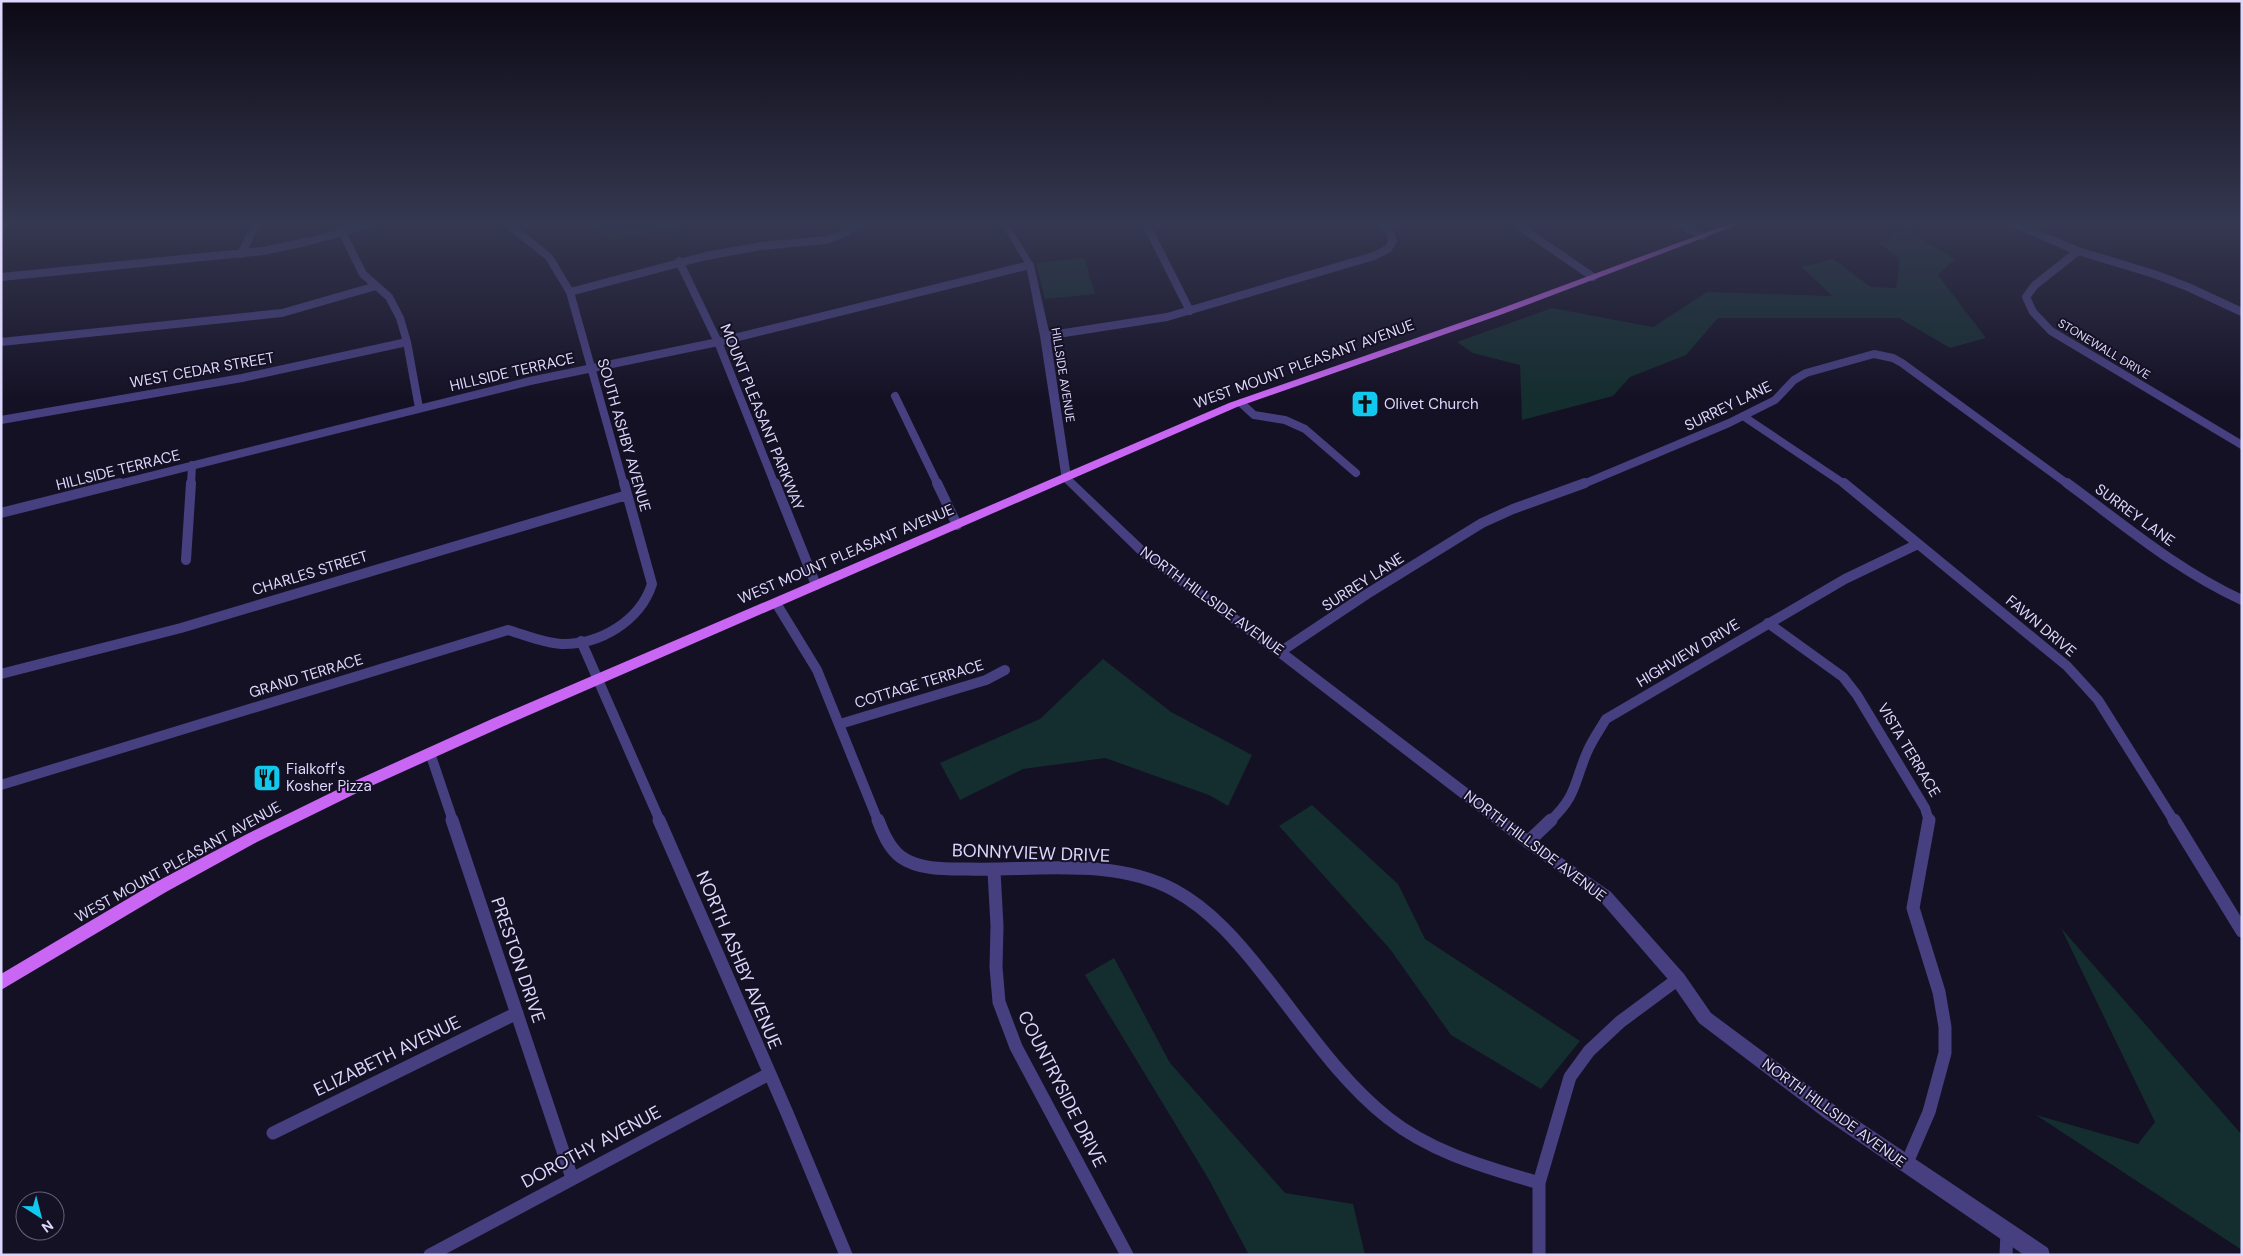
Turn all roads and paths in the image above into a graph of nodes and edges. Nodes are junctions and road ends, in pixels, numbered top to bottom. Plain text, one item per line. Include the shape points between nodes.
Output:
1 (372, 283) edge
2 (564, 283) edge
3 (603, 283) edge
4 (689, 283) edge
5 (956, 283) edge
6 (1034, 283) edge
7 (1175, 283) edge
8 (1287, 283) edge
9 (1578, 283) edge
10 (2038, 283) edge
11 (2177, 283) edge
12 (376, 286) junction
13 (570, 292) junction
14 (1190, 312) junction
15 (2242, 312) edge
16 (1045, 336) junction
17 (1, 342) edge
18 (407, 342) junction
19 (718, 342) junction
20 (591, 368) junction
21 (895, 396) dead end
22 (1241, 403) junction
23 (419, 408) junction
24 (1743, 416) junction
25 (1, 420) edge
26 (2242, 445) edge
27 (192, 466) junction
28 (1356, 473) dead end
29 (1066, 478) junction
30 (627, 495) junction
31 (1, 513) edge
32 (957, 525) junction
33 (1918, 544) junction
34 (186, 560) dead end
35 (816, 586) junction
36 (2242, 600) edge
37 (776, 603) junction
38 (1768, 623) junction
39 (581, 641) junction
40 (1280, 652) junction
41 (1005, 670) dead end
42 (1, 674) edge
43 (599, 679) junction
44 (840, 724) junction
45 (430, 753) junction
46 (1, 785) edge
47 (1528, 842) junction
48 (994, 871) junction
49 (2242, 931) edge
50 (1678, 979) junction
51 (1, 983) edge
52 (517, 1012) junction
53 (770, 1074) junction
54 (273, 1133) dead end
55 (1906, 1165) junction
56 (572, 1178) junction
57 (1539, 1183) junction
58 (2006, 1231) junction
59 (430, 1255) edge
60 (846, 1255) edge
61 (1127, 1255) edge
62 (1539, 1255) edge
63 (2006, 1255) edge
64 (2041, 1255) edge

1 - 12 street
2 - 13 street, SOUTH ASHBY AVENUE
3 - 13 street
4 - 19 street, MOUNT PLEASANT PARKWAY
5 - 19 street, HILLSIDE TERRACE
6 - 16 street, HILLSIDE AVENUE
7 - 14 street
8 - 14 street
9 - 22 main road, WEST MOUNT PLEASANT AVENUE
10 - 26 street, STONEWALL DRIVE via 2026,297 2030,309 2051,331
11 - 15 street
12 - 17 street via 282,313
12 - 18 street via 388,297 400,318
13 - 20 street, SOUTH ASHBY AVENUE
14 - 16 street
16 - 29 street, HILLSIDE AVENUE
18 - 23 street
18 - 25 street, WEST CEDAR STREET via 242,378
19 - 20 street, HILLSIDE TERRACE
19 - 35 street, MOUNT PLEASANT PARKWAY
20 - 23 street, HILLSIDE TERRACE
20 - 30 street, SOUTH ASHBY AVENUE
21 - 32 street
22 - 28 street via 1254,415 1285,420 1305,428
22 - 29 main road, WEST MOUNT PLEASANT AVENUE
23 - 27 street, HILLSIDE TERRACE
24 - 33 street, FAWN DRIVE via 1851,488
24 - 36 street, SURREY LANE via 1775,400 1794,380 1806,373 1874,354 1893,358 2168,556 2216,588
24 - 40 street, SURREY LANE via 1594,480 1482,523
27 - 31 street, HILLSIDE TERRACE
27 - 34 street
29 - 32 main road, WEST MOUNT PLEASANT AVENUE
29 - 40 street, NORTH HILLSIDE AVENUE via 1146,555
30 - 39 street, SOUTH ASHBY AVENUE via 652,584 650,592 645,602 621,624
30 - 42 street, CHARLES STREET via 182,628
32 - 35 main road, WEST MOUNT PLEASANT AVENUE
33 - 38 street, HIGHVIEW DRIVE via 1845,578
33 - 49 street, FAWN DRIVE via 2067,666 2098,700
35 - 37 main road, WEST MOUNT PLEASANT AVENUE
37 - 43 main road, WEST MOUNT PLEASANT AVENUE
37 - 44 street, BONNYVIEW DRIVE via 817,670
38 - 47 street, HIGHVIEW DRIVE via 1606,719 1588,750 1574,792 1563,809
38 - 55 street, VISTA TERRACE via 1842,677 1857,695 1925,808 1930,823 1913,908 1939,992 1945,1027 1945,1053 1929,1112
39 - 43 street
39 - 46 street, GRAND TERRACE via 558,644 508,630
40 - 47 street, NORTH HILLSIDE AVENUE
41 - 44 street, COTTAGE TERRACE via 986,680
43 - 45 main road, WEST MOUNT PLEASANT AVENUE
43 - 53 street, NORTH ASHBY AVENUE
44 - 48 street, BONNYVIEW DRIVE via 884,835 904,860 920,866
45 - 51 main road, WEST MOUNT PLEASANT AVENUE via 252,838 161,887
45 - 52 street, PRESTON DRIVE
47 - 50 street, NORTH HILLSIDE AVENUE via 1606,897
48 - 57 street, BONNYVIEW DRIVE via 1092,869 1154,881 1189,900 1247,954 1347,1079 1388,1118 1443,1150
48 - 61 street, COUNTRYSIDE DRIVE via 999,1002 1016,1047
50 - 55 street, NORTH HILLSIDE AVENUE via 1705,1018
50 - 57 street via 1620,1022 1589,1051 1570,1077
52 - 54 street, ELIZABETH AVENUE
52 - 56 street, PRESTON DRIVE
53 - 56 street, DOROTHY AVENUE
53 - 60 street, NORTH ASHBY AVENUE
55 - 58 street, NORTH HILLSIDE AVENUE
56 - 59 street, DOROTHY AVENUE
57 - 62 street
58 - 63 street
58 - 64 street, NORTH HILLSIDE AVENUE

